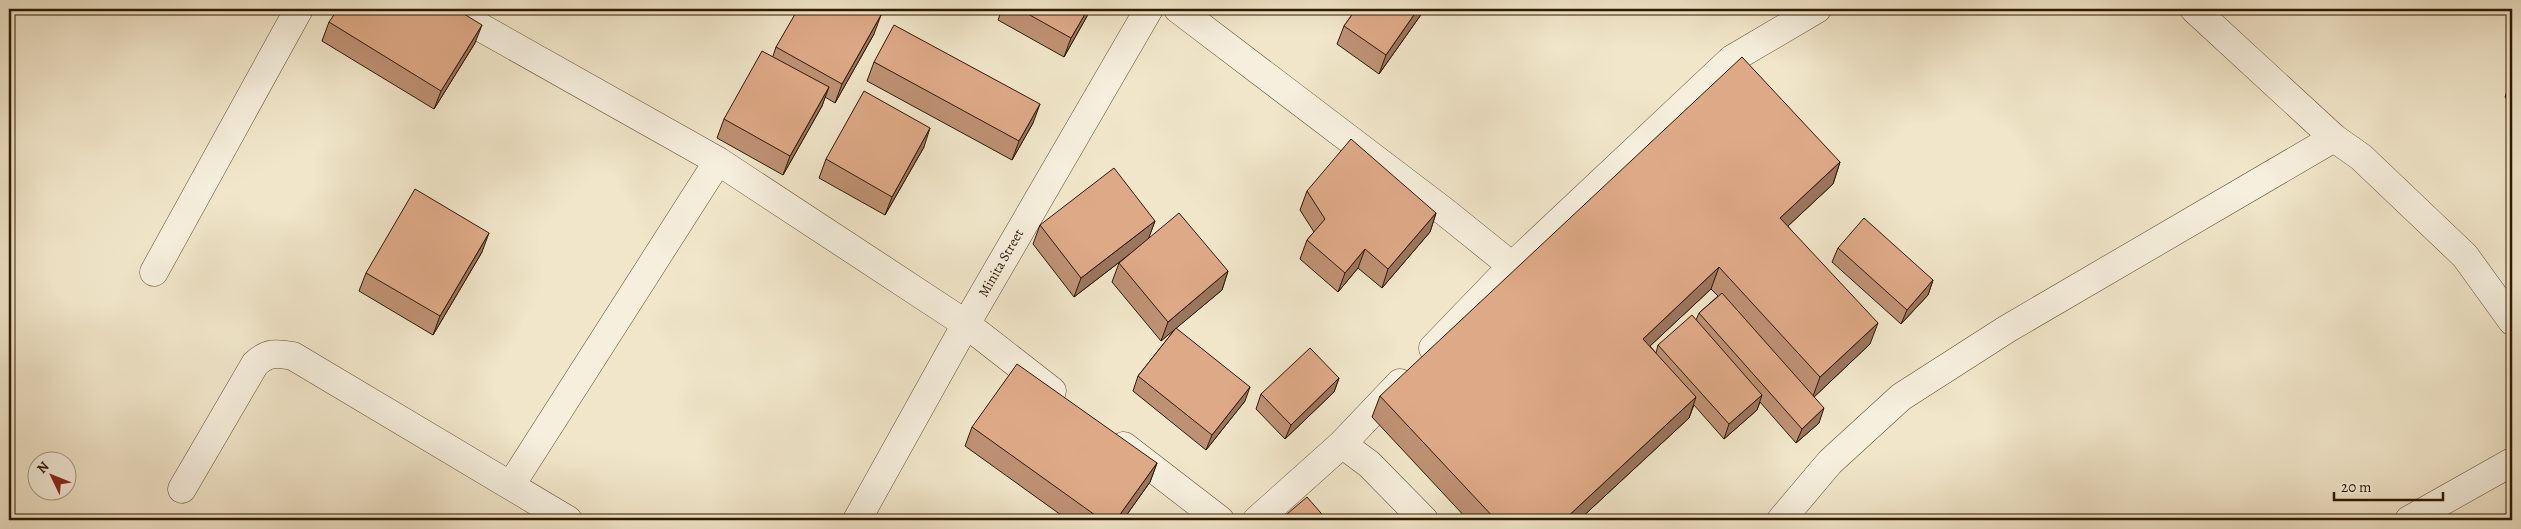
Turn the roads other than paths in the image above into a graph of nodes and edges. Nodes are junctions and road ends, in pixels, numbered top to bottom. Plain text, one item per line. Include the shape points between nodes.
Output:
1 (299, 9) edge
2 (448, 9) edge
3 (1149, 9) edge
4 (1178, 9) edge
5 (1818, 9) edge
6 (2194, 9) edge
7 (2334, 138) junction
8 (718, 161) junction
9 (1512, 266) junction
10 (154, 272) dead end
11 (2512, 322) edge
12 (966, 324) junction
13 (1074, 407) edge
14 (1104, 431) edge
15 (1342, 444) junction
16 (2512, 462) edge
17 (510, 485) junction
18 (182, 489) dead end
19 (568, 520) edge
20 (856, 520) edge
21 (1220, 520) edge
22 (1257, 520) edge
23 (1424, 520) edge
24 (1781, 520) edge
25 (2409, 520) edge

1 - 10 street
2 - 8 street
3 - 12 street, Minita Street
4 - 9 street
5 - 9 street via 1732,59
6 - 7 street
7 - 11 street via 2361,157 2465,256
7 - 24 street via 2006,329 1901,397 1830,462
8 - 12 street
8 - 17 street
9 - 15 street
12 - 13 street
12 - 20 street, Minita Street
14 - 21 street
15 - 22 street
15 - 23 street via 1369,464
16 - 25 street
17 - 18 street via 293,356 272,353 255,364
17 - 19 street

